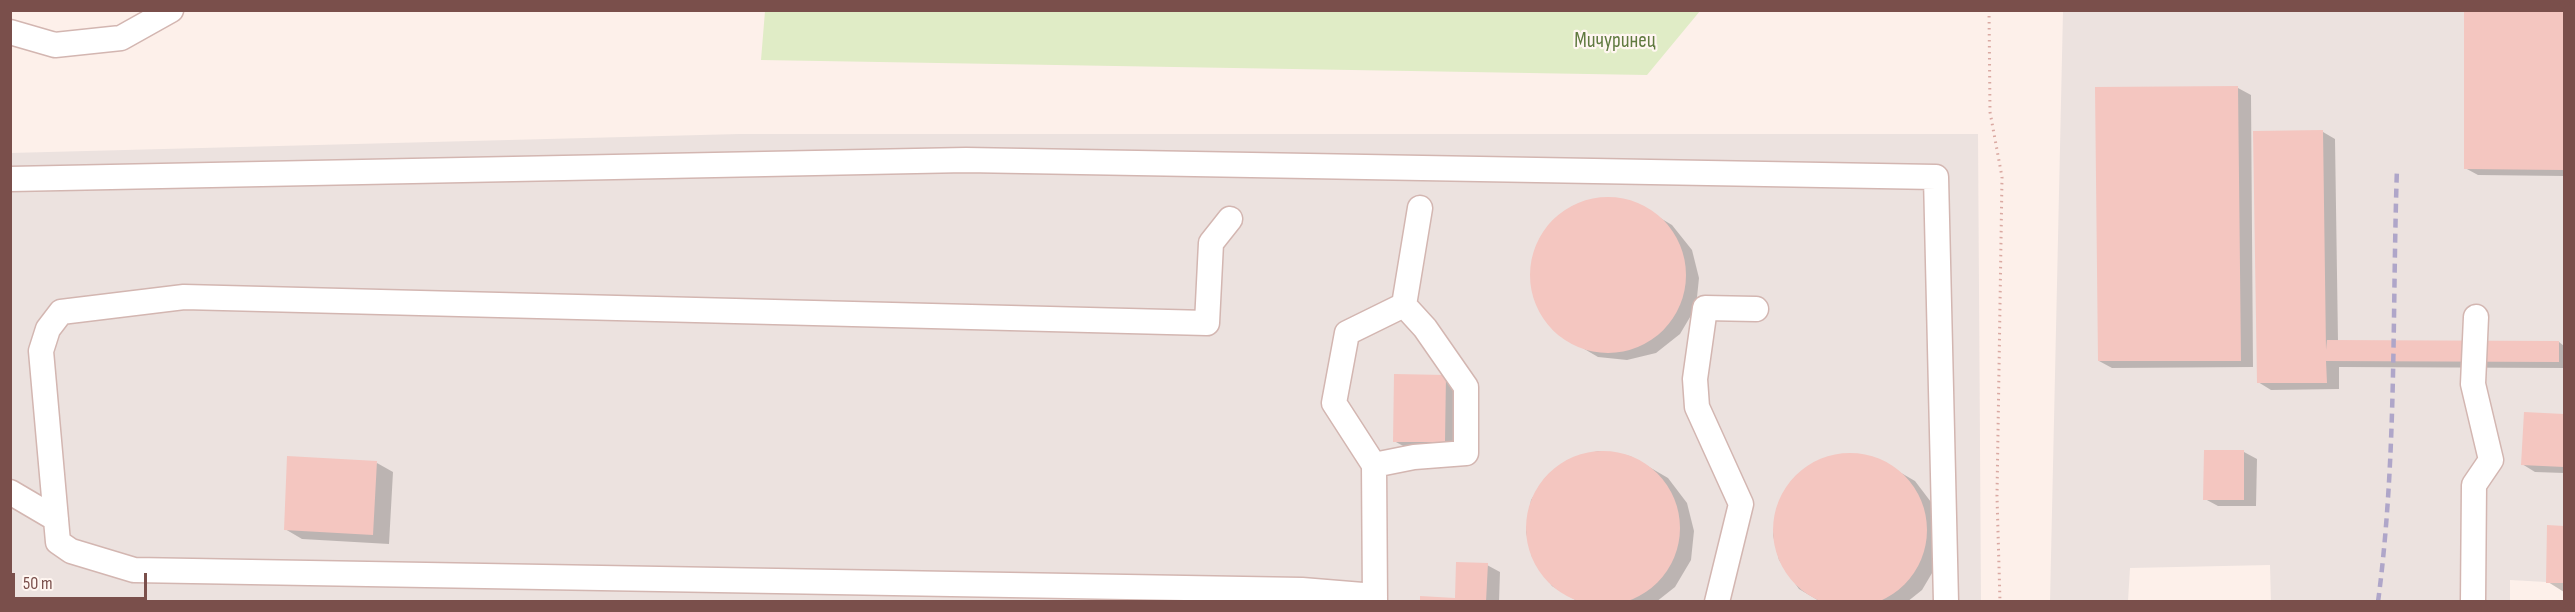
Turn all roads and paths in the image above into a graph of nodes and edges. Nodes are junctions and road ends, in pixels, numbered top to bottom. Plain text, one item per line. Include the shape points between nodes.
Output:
1 (171, 10) edge
2 (1989, 10) edge
3 (10, 32) edge
4 (10, 179) edge
5 (1420, 207) dead end
6 (1230, 219) dead end
7 (1404, 305) junction
8 (1756, 309) dead end
9 (2476, 317) dead end
10 (1374, 465) junction
11 (10, 492) edge
12 (56, 519) junction
13 (1375, 599) edge
14 (1717, 602) edge
15 (1946, 602) edge
16 (2000, 602) edge
17 (2474, 602) edge

1 - 3 lane via 121,39 55,45
2 - 16 path via 1990,112 2002,177 1997,496
4 - 15 lane via 966,160 1935,177
5 - 7 lane
6 - 12 lane via 1211,243 1207,322 184,297 61,312 48,329 41,351
7 - 10 lane via 1347,333 1334,403
7 - 10 lane via 1466,387 1467,453
8 - 14 lane via 1705,309 1695,379 1697,407 1741,504
9 - 17 lane via 2473,384 2491,460 2474,485
10 - 13 lane
11 - 12 lane
12 - 13 lane via 58,542 71,551 134,570 1302,590

